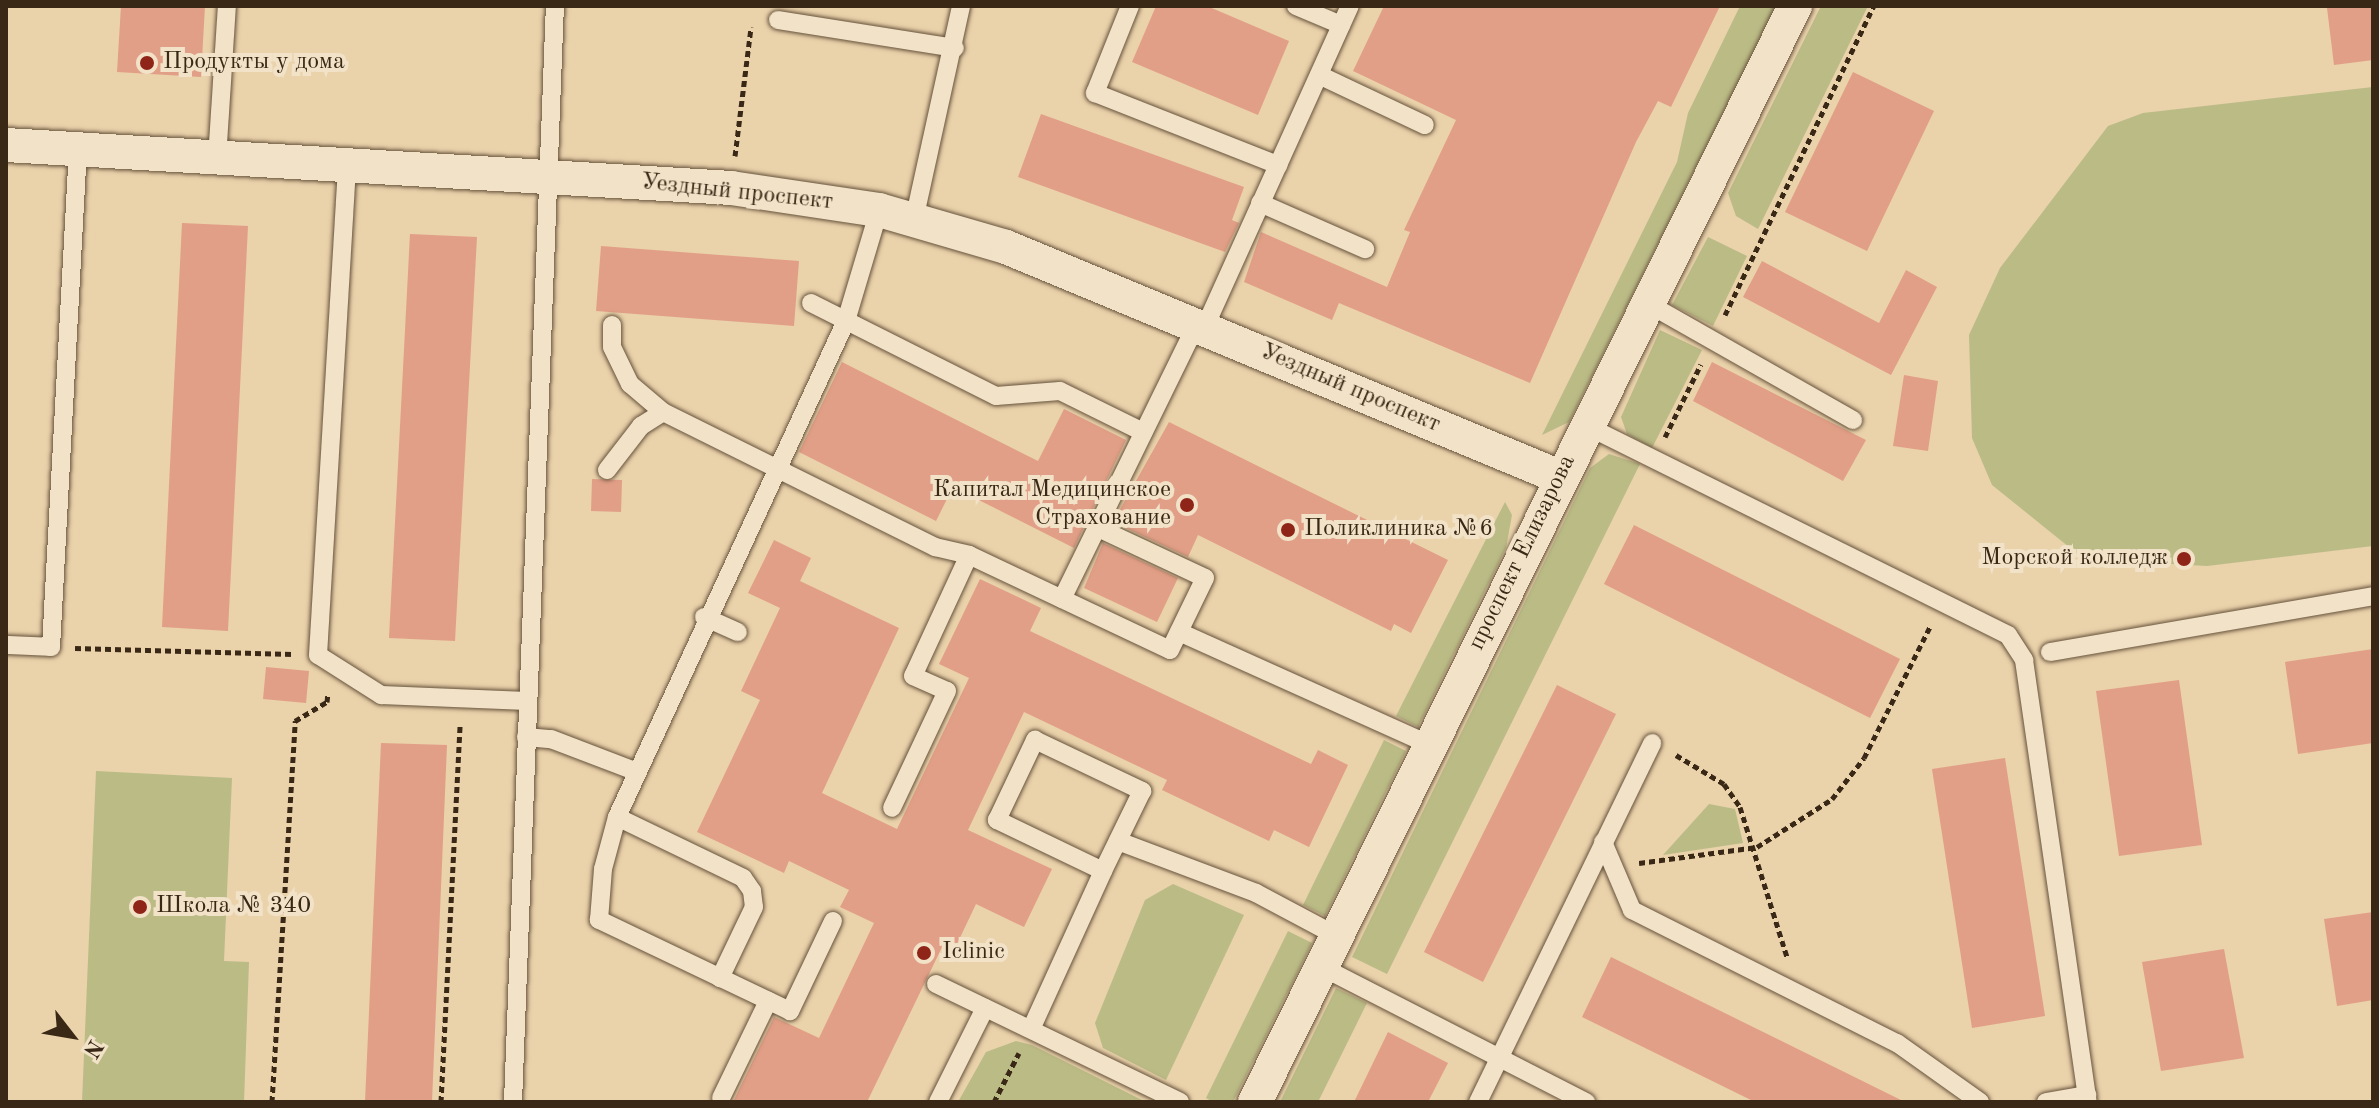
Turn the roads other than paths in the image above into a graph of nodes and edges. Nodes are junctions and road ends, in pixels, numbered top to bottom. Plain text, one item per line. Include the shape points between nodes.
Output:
1 (227, 6) edge
2 (555, 6) edge
3 (961, 6) edge
4 (1130, 6) edge
5 (1296, 6) edge
6 (1350, 6) edge
7 (1795, 6) edge
8 (778, 20) dead end
9 (1341, 25) junction
10 (955, 48) junction
11 (1319, 75) junction
12 (1425, 125) dead end
13 (6, 145) edge
14 (78, 149) junction
15 (217, 159) junction
16 (1278, 165) junction
17 (347, 167) junction
18 (546, 177) junction
19 (1260, 203) junction
20 (879, 210) junction
21 (914, 220) junction
22 (1365, 249) dead end
23 (811, 303) dead end
24 (1647, 303) junction
25 (846, 321) junction
26 (612, 325) dead end
27 (1200, 327) junction
28 (663, 412) junction
29 (1853, 420) dead end
30 (1585, 425) junction
31 (1143, 432) junction
32 (774, 466) junction
33 (607, 470) dead end
34 (1560, 477) junction
35 (1096, 527) junction
36 (969, 555) junction
37 (2373, 596) edge
38 (1062, 599) junction
39 (704, 617) junction
40 (738, 632) dead end
41 (1179, 632) junction
42 (6, 645) edge
43 (2050, 652) dead end
44 (527, 701) junction
45 (526, 737) junction
46 (1652, 743) road end
47 (1430, 745) junction
48 (635, 771) junction
49 (892, 808) dead end
50 (617, 817) junction
51 (1118, 841) junction
52 (1603, 842) junction
53 (1103, 871) junction
54 (833, 921) dead end
55 (1337, 936) junction
56 (1322, 967) junction
57 (720, 978) junction
58 (936, 984) dead end
59 (768, 1001) junction
60 (985, 1008) junction
61 (1032, 1027) junction
62 (1498, 1056) junction
63 (1955, 1094) edge
64 (721, 1098) dead end
65 (2088, 1098) edge
66 (1582, 1101) edge
67 (513, 1102) edge
68 (938, 1102) edge
69 (1180, 1102) edge
70 (1255, 1102) edge
71 (1478, 1102) edge
72 (1980, 1102) edge
73 (2046, 1102) edge

1 - 15 lane
2 - 18 lane
3 - 10 lane
4 - 16 lane via 1095,93
5 - 9 lane
6 - 9 lane
7 - 24 street, проспект Елизарова
8 - 10 lane
9 - 11 lane
10 - 21 lane
11 - 12 lane
11 - 16 lane
13 - 14 street, Уездный проспект
14 - 15 street, Уездный проспект
14 - 42 lane via 51,647
15 - 17 street, Уездный проспект
16 - 19 lane
17 - 18 street, Уездный проспект
17 - 44 lane via 326,660 381,695
18 - 20 street, Уездный проспект via 731,188
18 - 44 lane
19 - 22 lane
19 - 27 lane
20 - 21 street, Уездный проспект
20 - 25 lane
21 - 27 street, Уездный проспект via 1006,247
23 - 25 lane
24 - 29 lane via 1715,337
24 - 30 street, проспект Елизарова
25 - 31 lane via 996,396 1060,391
25 - 32 lane
26 - 28 lane via 612,347 624,375
27 - 31 lane
27 - 34 street, Уездный проспект
28 - 32 lane
28 - 33 lane via 641,426
30 - 34 street, проспект Елизарова
30 - 65 lane via 2008,635 2024,660
31 - 35 lane
32 - 36 lane via 935,547
32 - 39 lane
34 - 47 street, проспект Елизарова
35 - 38 lane
35 - 41 lane via 1205,578
36 - 38 lane
36 - 49 lane via 913,676 947,691
37 - 43 lane
38 - 41 lane via 1170,650
39 - 40 lane
39 - 48 lane
41 - 47 lane
44 - 45 lane
45 - 48 lane via 551,739
45 - 67 lane
46 - 52 lane
47 - 55 street, проспект Елизарова
48 - 50 lane
50 - 57 lane via 599,920
50 - 57 lane via 743,878 752,891 754,907
51 - 53 lane
51 - 53 lane via 1142,791 1035,740 997,820
51 - 55 lane via 1256,893
52 - 62 lane
52 - 63 lane via 1632,910 1897,1043
53 - 61 lane
54 - 59 lane via 790,1011
55 - 56 street, проспект Елизарова
56 - 62 lane
56 - 70 street, проспект Елизарова
57 - 59 lane
58 - 60 lane
59 - 64 lane
60 - 61 lane
60 - 68 lane
61 - 69 lane
62 - 66 lane
62 - 71 lane
63 - 72 lane
65 - 73 lane

